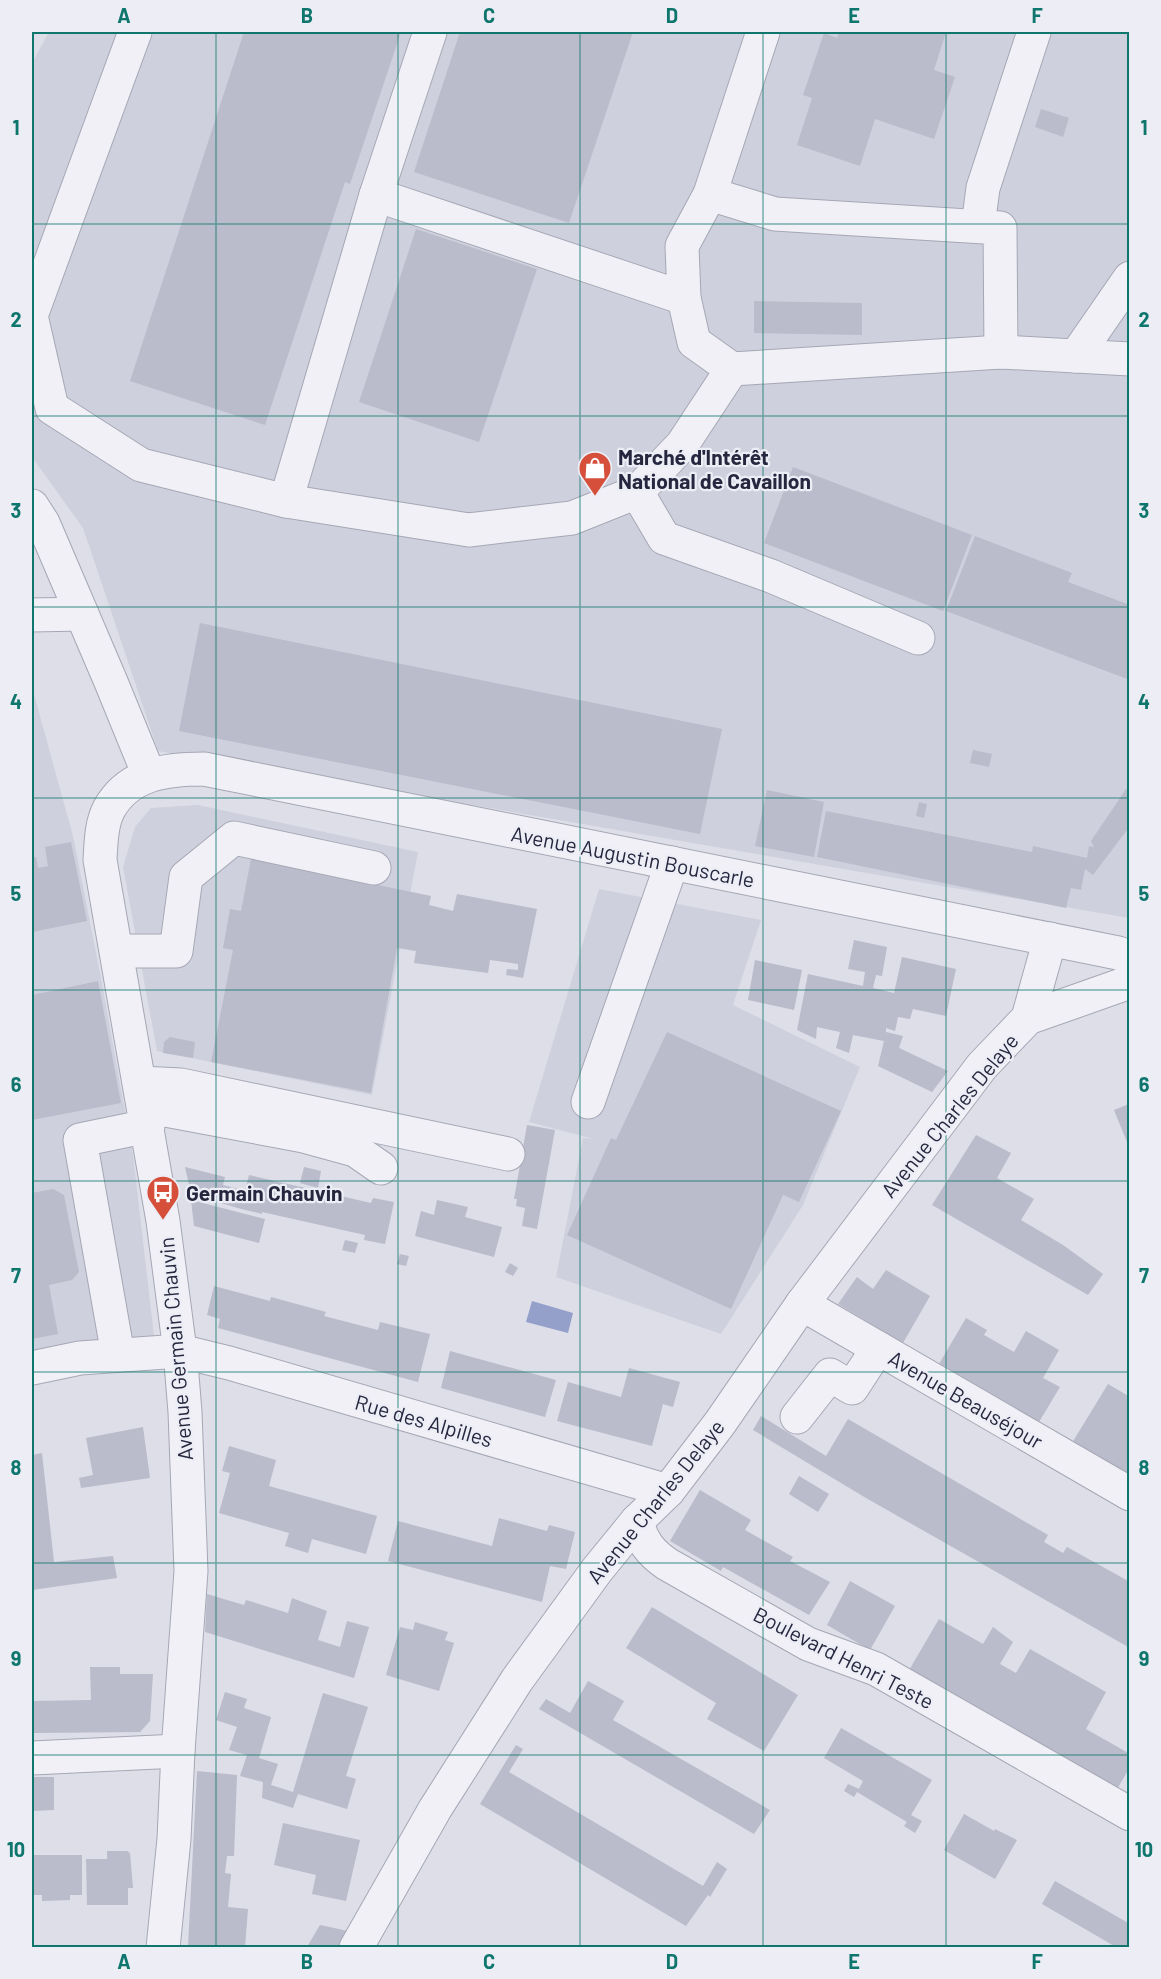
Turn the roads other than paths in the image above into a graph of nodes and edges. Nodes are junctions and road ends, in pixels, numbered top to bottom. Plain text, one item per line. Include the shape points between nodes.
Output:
1 (135, 32) edge
2 (430, 32) edge
3 (763, 32) edge
4 (1034, 32) edge
5 (710, 194) junction
6 (376, 195) junction
7 (978, 226) junction
8 (1130, 278) edge
9 (684, 298) junction
10 (32, 313) edge
11 (32, 320) edge
12 (1001, 352) junction
13 (1076, 356) junction
14 (1130, 359) edge
15 (732, 369) junction
16 (637, 492) junction
17 (286, 501) junction
18 (32, 506) edge
19 (82, 614) junction
20 (32, 615) edge
21 (918, 638) dead end
22 (149, 775) junction
23 (672, 863) junction
24 (374, 868) dead end
25 (1050, 939) junction
26 (117, 951) junction
27 (1127, 961) edge
28 (1028, 1018) junction
29 (588, 1102) dead end
30 (144, 1105) junction
31 (508, 1154) dead end
32 (381, 1168) dead end
33 (802, 1304) junction
34 (878, 1348) junction
35 (180, 1352) junction
36 (118, 1355) junction
37 (32, 1368) edge
38 (798, 1417) dead end
39 (668, 1491) junction
40 (1130, 1494) edge
41 (637, 1521) junction
42 (178, 1751) junction
43 (32, 1758) edge
44 (1130, 1814) edge
45 (164, 1947) edge
46 (356, 1947) edge

1 - 10 street
2 - 6 street
3 - 5 street
4 - 7 street via 983,188
5 - 7 street via 775,214
5 - 9 street via 682,246
6 - 9 street
6 - 17 street
7 - 12 street via 1000,228
8 - 13 street
9 - 15 street via 694,342
11 - 17 street via 52,408 141,465
12 - 13 street
12 - 15 street
13 - 14 street
15 - 16 street via 682,445
16 - 17 street via 572,518 469,530
16 - 21 street via 664,538 771,576
18 - 19 street
19 - 20 street
19 - 22 street
22 - 23 street, Avenue Augustin Bouscarle via 173,769 204,769
22 - 26 street, Avenue Germain Chauvin via 119,796 108,810 102,833 100,860
23 - 25 street, Avenue Augustin Bouscarle
23 - 29 street
24 - 26 street via 234,838 186,877 176,951
25 - 27 street, Avenue Augustin Bouscarle
25 - 28 street, Avenue Charles Delaye
26 - 30 street, Avenue Germain Chauvin
27 - 28 street, Avenue Charles Delaye
28 - 33 street, Avenue Charles Delaye via 982,1066
30 - 31 street via 180,1085
30 - 32 street via 304,1136 355,1150
30 - 35 street, Avenue Germain Chauvin
30 - 36 street via 80,1140
33 - 34 street, Avenue Beauséjour
33 - 39 street, Avenue Charles Delaye
34 - 38 street via 852,1388 830,1376
34 - 40 street, Avenue Beauséjour
35 - 36 street, Rue des Alpilles
35 - 39 street, Rue des Alpilles
35 - 42 street, Avenue Germain Chauvin via 191,1571
36 - 37 street, Rue des Alpilles
39 - 41 street, Avenue Charles Delaye
41 - 44 street, Boulevard Henri Teste via 653,1554 667,1564 808,1644 876,1669
41 - 46 street, Avenue Charles Delaye via 517,1680 435,1809
42 - 43 street
42 - 45 street, Avenue Germain Chauvin

